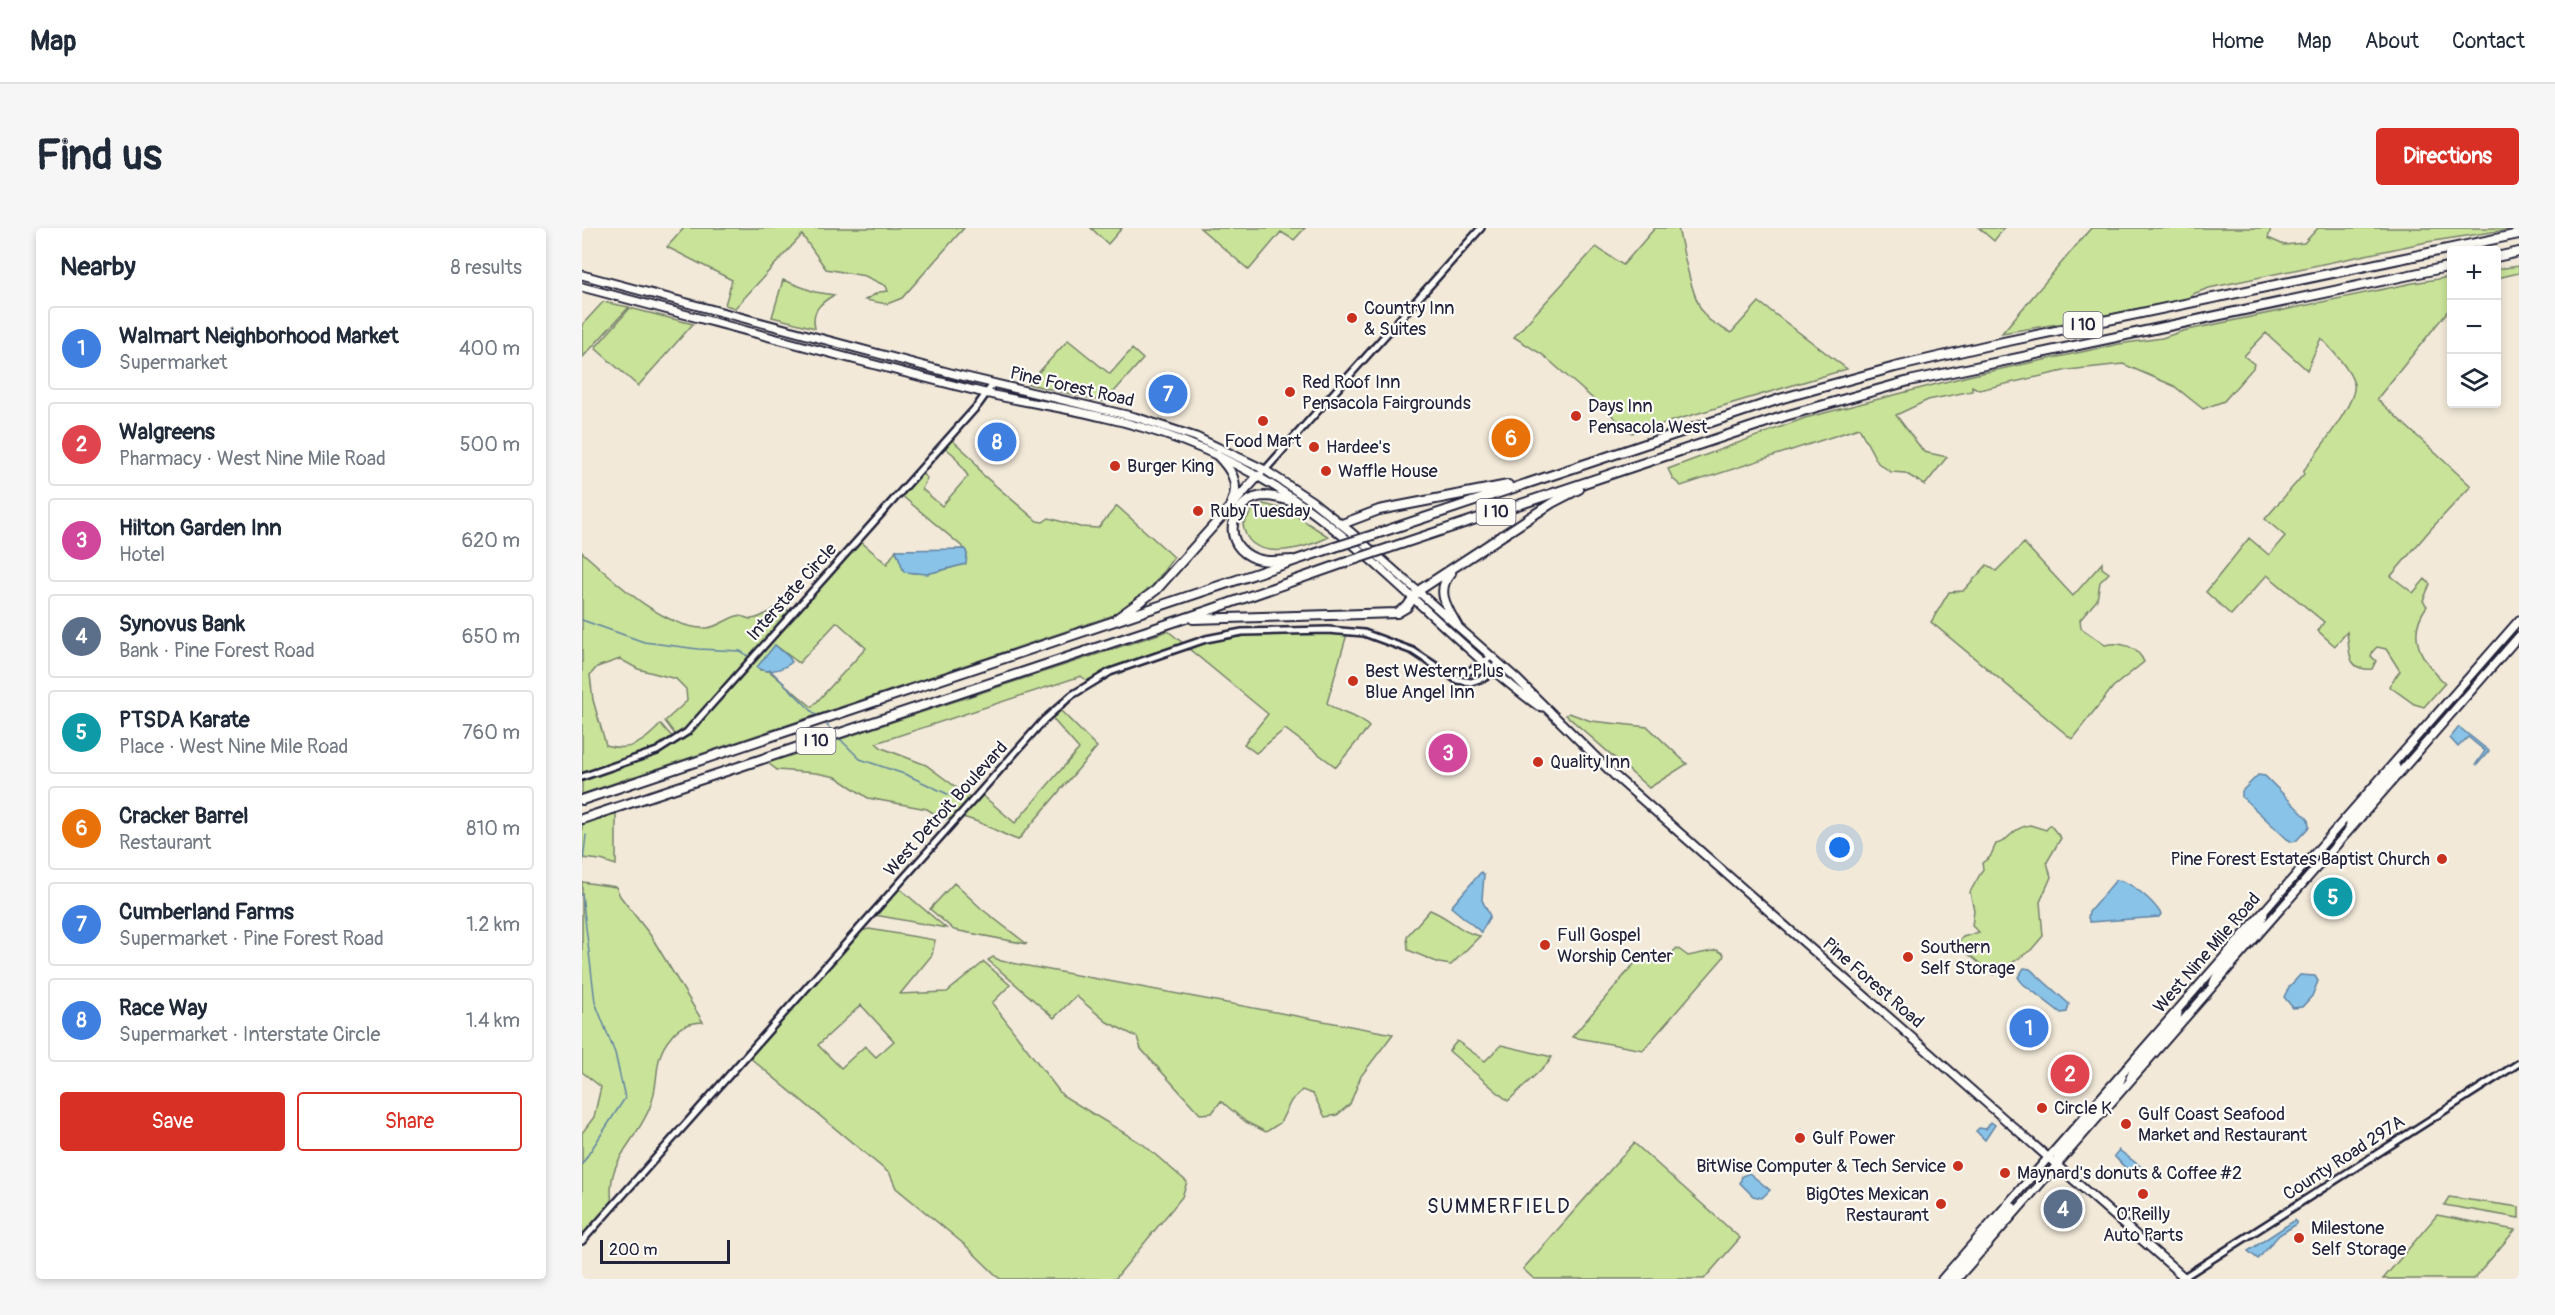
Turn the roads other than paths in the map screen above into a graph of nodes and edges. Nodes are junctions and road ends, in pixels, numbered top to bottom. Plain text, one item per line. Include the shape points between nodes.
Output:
1 (1481, 228) edge
2 (2519, 234) edge
3 (2519, 252) edge
4 (2501, 256) edge
5 (2447, 267) edge
6 (582, 275) edge
7 (582, 286) edge
8 (993, 384) junction
9 (987, 394) junction
10 (1217, 455) junction
11 (1265, 470) junction
12 (1258, 476) junction
13 (1602, 477) junction
14 (1530, 482) junction
15 (1302, 505) junction
16 (1224, 514) junction
17 (1342, 525) junction
18 (1302, 559) junction
19 (1463, 561) junction
20 (1418, 591) junction
21 (1414, 599) junction
22 (2519, 620) edge
23 (1177, 621) junction
24 (1107, 625) junction
25 (1457, 625) junction
26 (2519, 627) edge
27 (2519, 636) edge
28 (1471, 650) junction
29 (1495, 659) junction
30 (1483, 661) junction
31 (1473, 669) junction
32 (1492, 670) junction
33 (1445, 671) junction
34 (2484, 676) junction
35 (2466, 680) junction
36 (2449, 700) junction
37 (1543, 707) junction
38 (2394, 763) junction
39 (2402, 770) junction
40 (582, 777) edge
41 (582, 800) edge
42 (582, 819) edge
43 (2347, 833) junction
44 (2325, 841) junction
45 (2280, 909) junction
46 (2264, 911) junction
47 (2212, 987) junction
48 (2180, 1008) junction
49 (2519, 1063) edge
50 (2124, 1071) junction
51 (2131, 1080) junction
52 (2048, 1158) junction
53 (2056, 1164) junction
54 (582, 1241) edge
55 (2185, 1278) edge
56 (1942, 1279) edge
57 (1950, 1279) edge
58 (1957, 1279) edge

1 - 11 street
2 - 14 highway, I 10 via 1905,364 1783,398
3 - 4 highway
5 - 13 highway, I 10 via 1909,381 1785,416
6 - 8 main road, Pine Forest Road
7 - 9 main road, Pine Forest Road
8 - 9 street, Interstate Circle
8 - 11 main road, Pine Forest Road via 1152,422 1218,446
9 - 10 main road, Pine Forest Road via 1104,417
9 - 40 street, Interstate Circle via 687,732 657,751
10 - 12 main road, Pine Forest Road
10 - 16 highway via 1232,472 1236,486
11 - 12 street
11 - 17 main road, Pine Forest Road
12 - 15 main road, Pine Forest Road
12 - 16 highway
13 - 19 highway via 1552,503
13 - 23 highway, I 10, bridge
14 - 17 highway via 1379,510
14 - 18 highway, I 10, bridge
15 - 18 highway via 1276,497 1253,499 1239,509 1232,528 1237,545 1250,557 1272,561
15 - 21 main road, Pine Forest Road
16 - 24 highway via 1156,590
17 - 20 main road, Pine Forest Road
18 - 24 highway, I 10
19 - 20 highway
19 - 25 highway via 1448,575 1443,594
20 - 21 highway
20 - 25 main road, Pine Forest Road
21 - 23 highway via 1402,610 1387,615
21 - 28 main road, Pine Forest Road
22 - 35 main road, West Nine Mile Road
23 - 42 highway, I 10
24 - 41 highway, I 10
25 - 29 main road, Pine Forest Road
26 - 34 main road via 2484,667
27 - 34 main road, West Nine Mile Road
28 - 30 main road, Pine Forest Road
28 - 31 street via 1475,658
29 - 30 street
29 - 32 street, West Detroit Boulevard
29 - 37 main road, Pine Forest Road
30 - 31 street
30 - 32 main road, Pine Forest Road
31 - 33 street via 1463,675
32 - 33 street, West Detroit Boulevard via 1486,677 1471,682 1457,680
32 - 37 main road, Pine Forest Road
33 - 54 street, West Detroit Boulevard via 1403,646 1364,633 1249,632 1194,643 1110,672 1083,687 1040,725
34 - 35 main road
34 - 39 main road, West Nine Mile Road
35 - 36 main road, West Nine Mile Road
36 - 38 main road, West Nine Mile Road
36 - 39 main road via 2444,712 2400,763
37 - 52 main road, Pine Forest Road via 1623,783
38 - 43 main road via 2394,771 2351,820
38 - 44 main road, West Nine Mile Road
39 - 43 main road, West Nine Mile Road
43 - 45 main road, West Nine Mile Road
44 - 45 main road via 2321,852 2282,897
44 - 46 main road, West Nine Mile Road
45 - 47 main road, West Nine Mile Road
46 - 47 main road via 2261,923 2216,974
46 - 48 main road, West Nine Mile Road
47 - 51 main road, West Nine Mile Road
48 - 50 main road, West Nine Mile Road
48 - 51 main road via 2177,1018 2134,1068
49 - 55 street, County Road 297A
50 - 52 main road, West Nine Mile Road
50 - 53 main road via 2119,1084 2058,1154
51 - 53 main road, West Nine Mile Road
52 - 53 main road, Pine Forest Road
52 - 56 main road, West Nine Mile Road
52 - 57 main road via 2046,1169
53 - 55 main road, Pine Forest Road
53 - 58 main road, West Nine Mile Road

